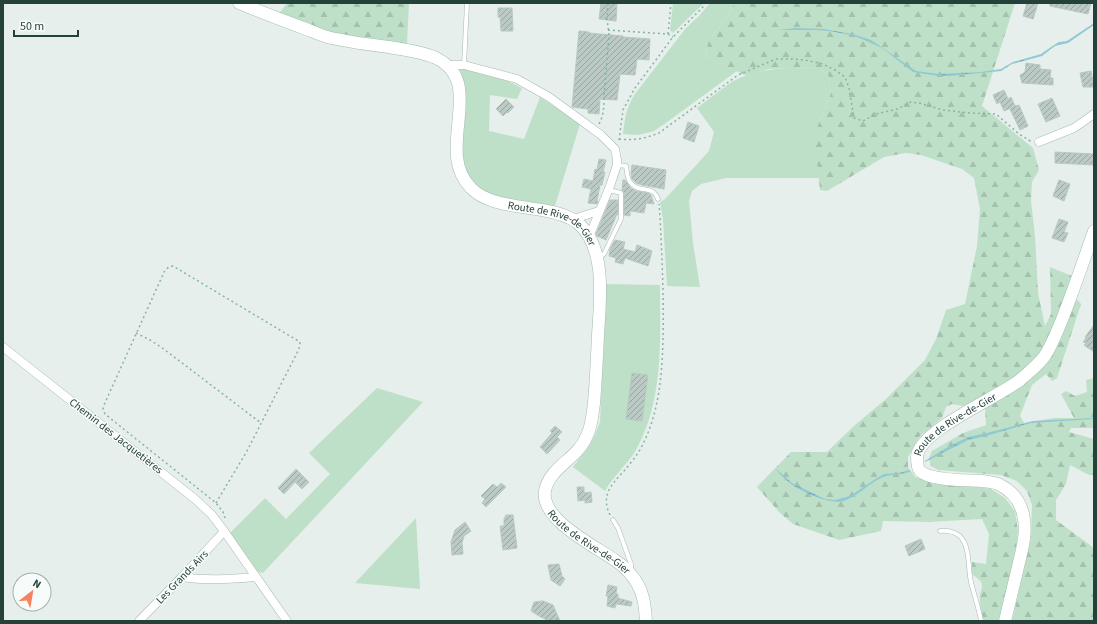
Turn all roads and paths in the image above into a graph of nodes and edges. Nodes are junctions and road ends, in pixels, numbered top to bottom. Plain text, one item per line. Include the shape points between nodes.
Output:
1 (239, 3) edge
2 (467, 3) edge
3 (608, 3) edge
4 (671, 3) edge
5 (706, 3) edge
6 (608, 30) junction
7 (668, 34) junction
8 (673, 37) junction
9 (448, 65) junction
10 (464, 65) junction
11 (1094, 114) edge
12 (595, 130) junction
13 (619, 139) junction
14 (1039, 142) joint
15 (615, 149) junction
16 (617, 165) junction
17 (608, 190) junction
18 (658, 199) joint
19 (599, 211) junction
20 (573, 220) junction
21 (1094, 231) edge
22 (589, 237) junction
23 (598, 260) junction
24 (136, 333) junction
25 (3, 347) edge
26 (261, 423) junction
27 (216, 503) junction
28 (613, 520) joint
29 (224, 531) junction
30 (940, 531) dead end
31 (631, 575) junction
32 (182, 577) junction
33 (255, 577) junction
34 (139, 621) edge
35 (287, 621) edge
36 (646, 621) edge
37 (981, 621) edge
38 (1006, 621) edge

1 - 9 main road via 329,37 418,51
2 - 10 lane
3 - 6 path
4 - 7 path
5 - 8 path
6 - 7 path
6 - 12 path via 603,114
7 - 8 path
8 - 13 path via 628,100 623,110
9 - 10 street
9 - 20 main road, Route de Rive-de-Gier via 459,86 457,152 459,168 467,184 476,193 491,200 546,210
10 - 12 street via 516,78 549,97
11 - 14 street via 1074,128
12 - 15 street
13 - 14 path via 650,137 738,75 776,60 792,58 823,64 845,77 854,118 862,121 911,102 943,110 996,114 1018,134 1033,143
13 - 15 path
15 - 16 street
16 - 17 street
16 - 18 lane via 626,166 629,181 635,188 652,191
17 - 19 street
17 - 23 lane via 621,193 622,219 604,254
18 - 28 path via 664,319 660,389 642,447 613,482 607,494 607,509
19 - 20 street
19 - 22 street
20 - 22 main road, Route de Rive-de-Gier
21 - 38 main road, Route de Rive-de-Gier via 1054,338 1036,367 930,437 922,445 917,456 920,471 929,476 999,484 1019,502 1025,528
22 - 23 main road, Route de Rive-de-Gier
23 - 31 main road, Route de Rive-de-Gier via 601,277 592,418 589,431 578,450 552,476 545,492 546,502 559,522 617,561
24 - 26 path via 150,340
24 - 26 path via 165,270 173,266 300,342 299,349
24 - 27 path via 104,405 105,414
25 - 29 street, Chemin des Jacquetières via 195,499
26 - 27 path
27 - 29 path via 226,521
28 - 31 lane via 631,564
29 - 32 street, Les Grands Airs
29 - 33 street, Chemin des Jacquetières
30 - 37 lane via 955,533 965,542 970,581
31 - 36 main road, Route de Rive-de-Gier via 642,592
32 - 33 street
32 - 34 street, Les Grands Airs
33 - 35 street, Chemin des Jacquetières

